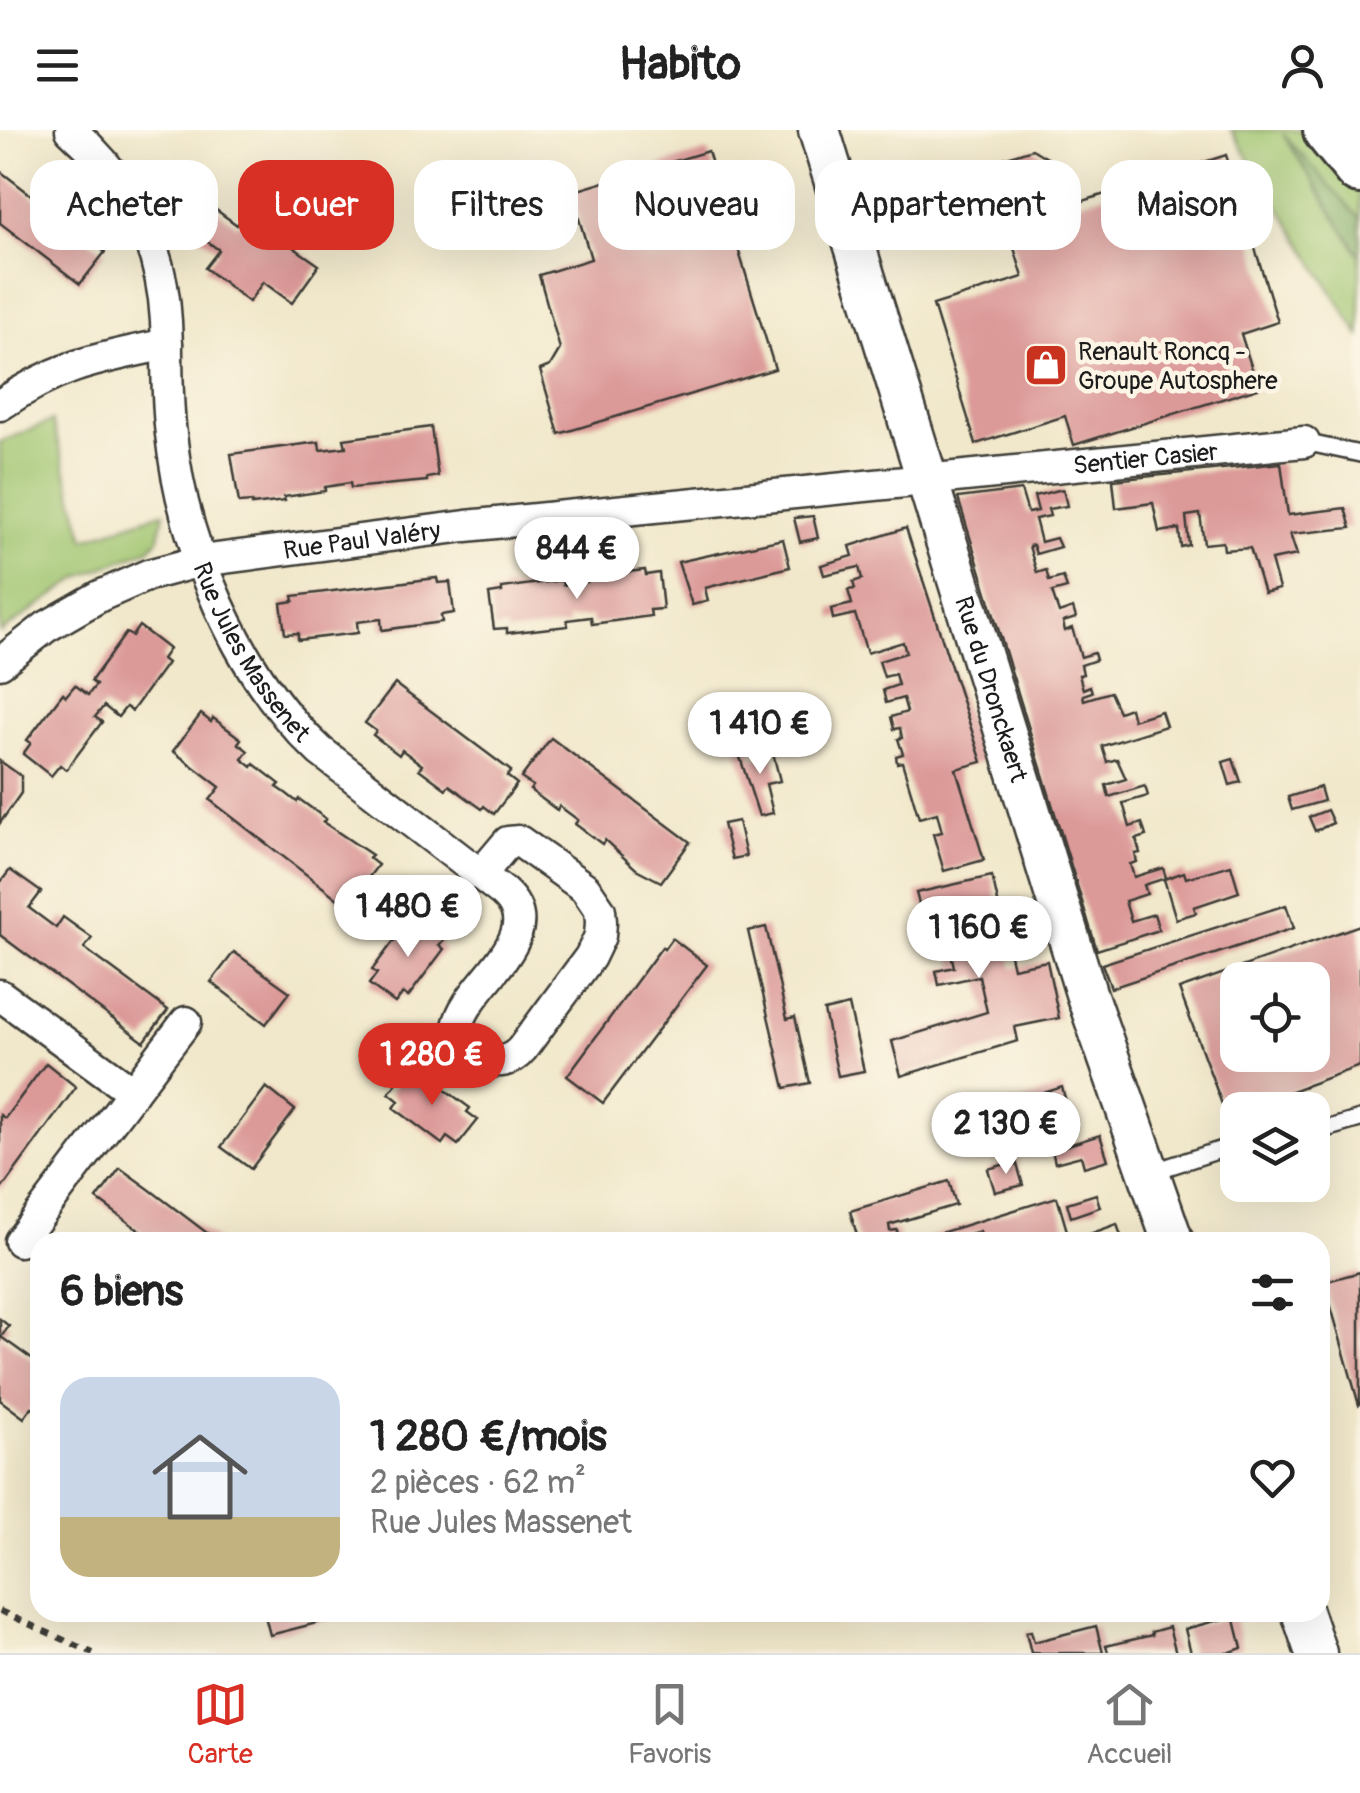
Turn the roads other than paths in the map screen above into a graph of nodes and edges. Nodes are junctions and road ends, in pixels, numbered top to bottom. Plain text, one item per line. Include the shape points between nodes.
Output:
1 (71, 130) edge
2 (819, 130) edge
3 (1330, 130) edge
4 (1360, 167) edge
5 (167, 344) junction
6 (0, 405) edge
7 (1304, 442) joint
8 (1360, 454) edge
9 (926, 478) junction
10 (201, 561) junction
11 (0, 663) edge
12 (481, 874) junction
13 (0, 994) edge
14 (186, 1022) dead end
15 (133, 1092) junction
16 (1360, 1119) edge
17 (1330, 1128) edge
18 (1220, 1150) edge
19 (1148, 1173) junction
20 (1169, 1232) edge
21 (20, 1243) edge
22 (1305, 1622) edge
23 (1316, 1653) edge

1 - 5 street, Rue Jules Massenet via 116,175 148,232
2 - 9 main road, Rue du Dronckaert
3 - 4 highway
5 - 6 street via 73,365
5 - 10 street, Rue Jules Massenet via 175,463
7 - 8 lane, Sentier Casier
7 - 9 street, Sentier Casier
9 - 10 street, Rue Paul Valéry
9 - 19 main road, Rue du Dronckaert
10 - 11 street, Rue Paul Valéry via 100,596
10 - 12 street, Rue Jules Massenet via 252,662 293,724
12 - 12 street, Rue Jules Massenet via 508,842 519,841 585,888 600,910 600,936 590,957 522,1049 501,1064 466,1044 458,1028 519,923 509,897
13 - 15 street
14 - 15 street
15 - 21 street
16 - 17 lane
18 - 19 lane
19 - 20 main road, Rue du Dronckaert
22 - 23 main road

